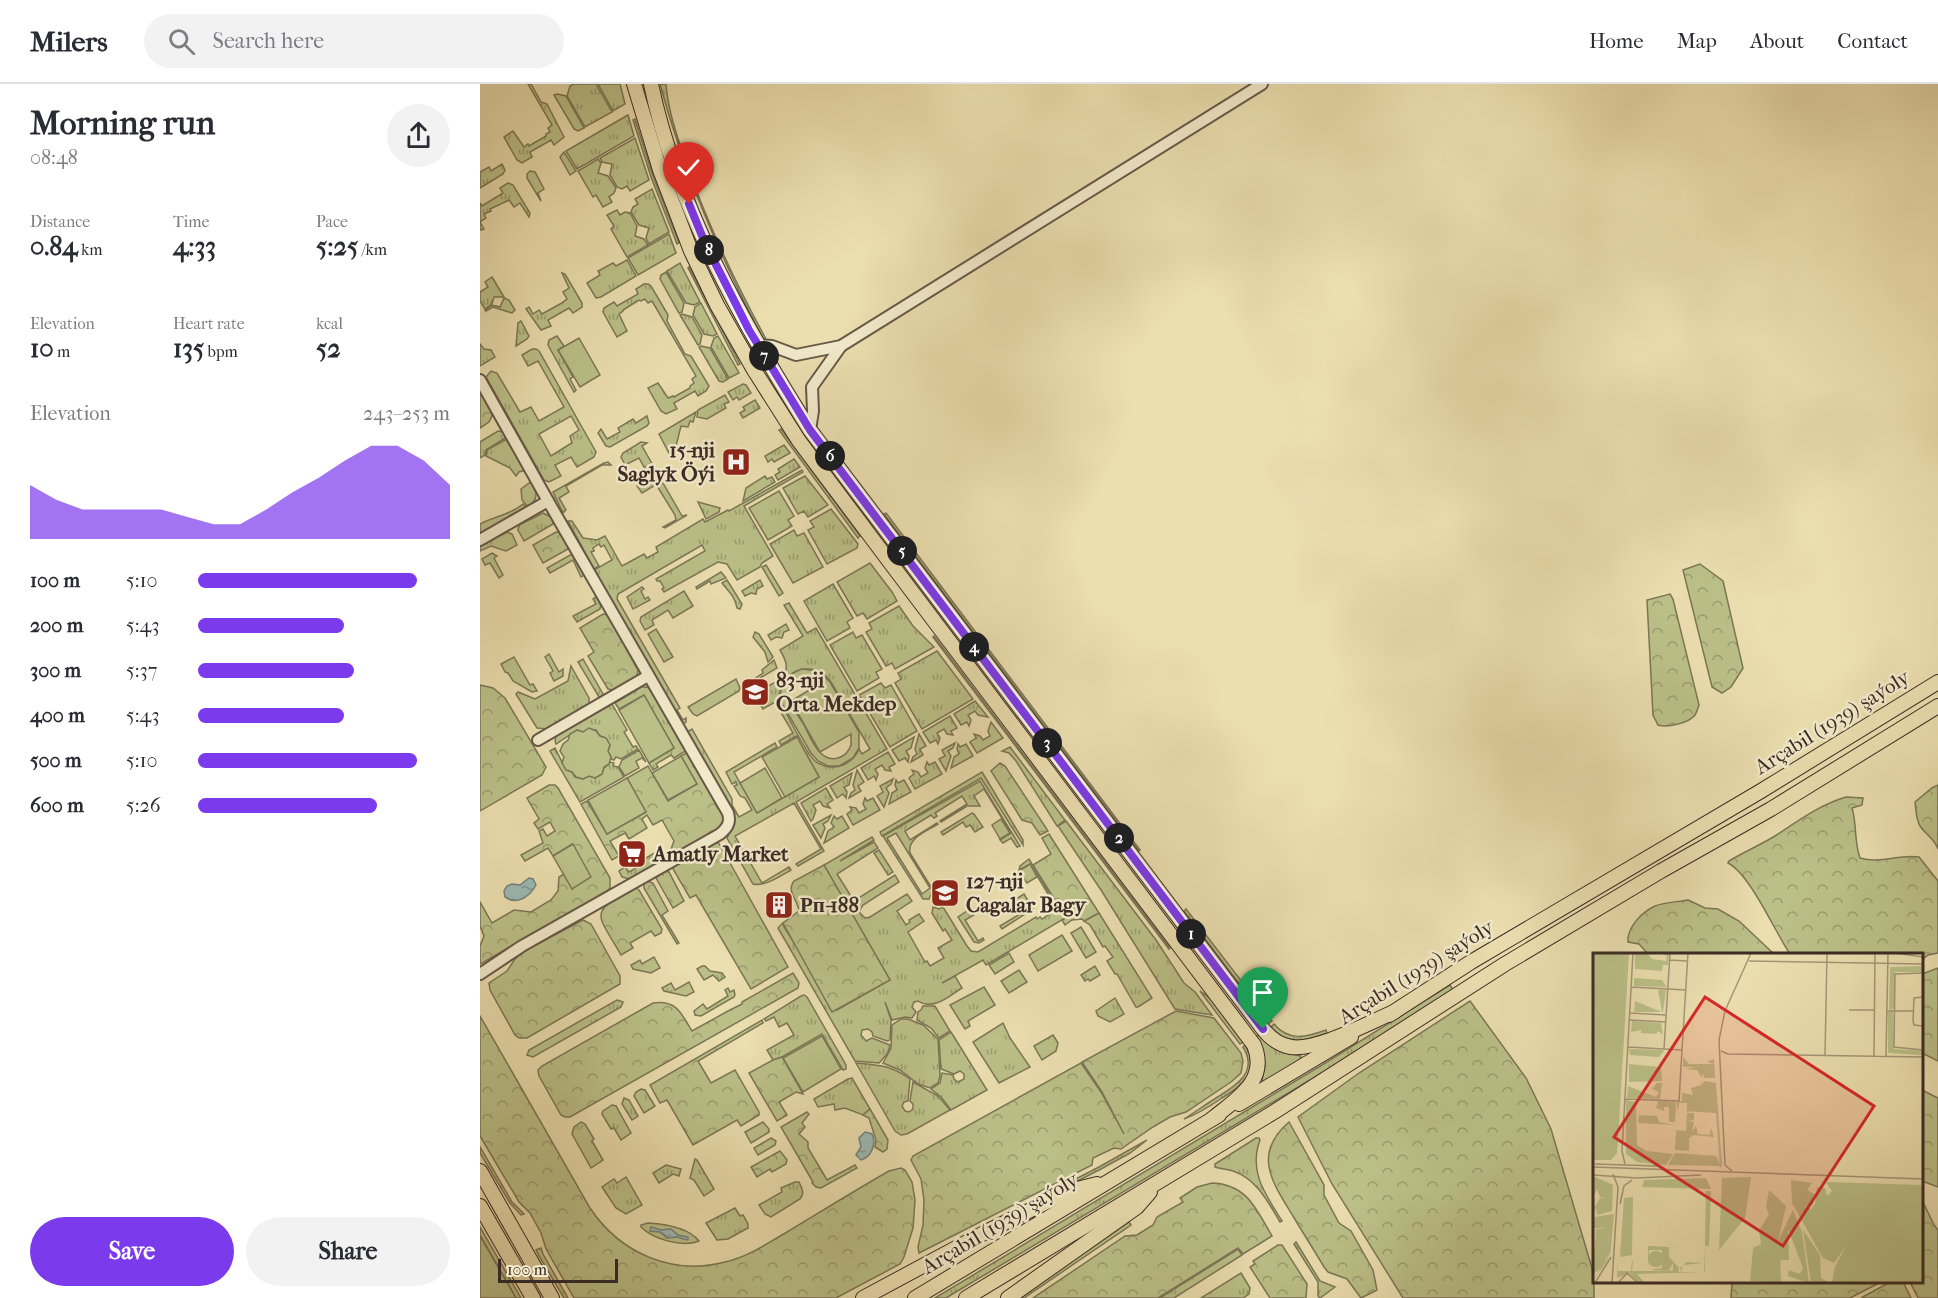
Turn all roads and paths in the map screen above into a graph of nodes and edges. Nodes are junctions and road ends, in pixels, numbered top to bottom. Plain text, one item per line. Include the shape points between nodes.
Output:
1 (634, 84) edge
2 (651, 84) edge
3 (1262, 84) edge
4 (757, 345) junction
5 (841, 345) junction
6 (480, 380) edge
7 (810, 430) junction
8 (548, 501) junction
9 (480, 540) edge
10 (648, 676) junction
11 (1938, 682) edge
12 (1938, 706) edge
13 (538, 740) dead end
14 (1698, 827) junction
15 (1709, 844) junction
16 (1652, 855) junction
17 (1661, 871) junction
18 (480, 974) edge
19 (1394, 1012) junction
20 (1212, 1119) junction
21 (480, 1171) edge
22 (1111, 1181) junction
23 (1158, 1183) junction
24 (480, 1206) edge
25 (533, 1298) edge
26 (552, 1298) edge
27 (863, 1298) edge
28 (915, 1298) edge
29 (966, 1298) edge
30 (1008, 1298) edge

1 - 20 main road via 660,170 691,251 759,379 799,441 1254,1045 1256,1076 1242,1095
2 - 4 main road via 689,204
3 - 5 street
4 - 5 street via 796,355
4 - 7 main road
5 - 7 street via 812,387
6 - 8 street
7 - 19 main road via 1268,1035 1285,1046 1306,1047
8 - 9 street
8 - 10 street
10 - 13 street
10 - 18 street via 728,813 728,826
11 - 14 main road, Arçabil (1939) şaýoly
12 - 15 main road, Arçabil (1939) şaýoly
14 - 15 main road
14 - 16 main road, Arçabil (1939) şaýoly
15 - 17 main road, Arçabil (1939) şaýoly
16 - 17 main road
16 - 19 main road, Arçabil (1939) şaýoly
17 - 23 main road, Arçabil (1939) şaýoly via 1505,964
19 - 20 main road, Arçabil (1939) şaýoly
20 - 22 main road, Arçabil (1939) şaýoly
21 - 26 main road
22 - 27 main road via 1069,1191
22 - 28 main road, Arçabil (1939) şaýoly
23 - 29 main road, Arçabil (1939) şaýoly
23 - 30 main road via 1137,1207
24 - 25 main road

